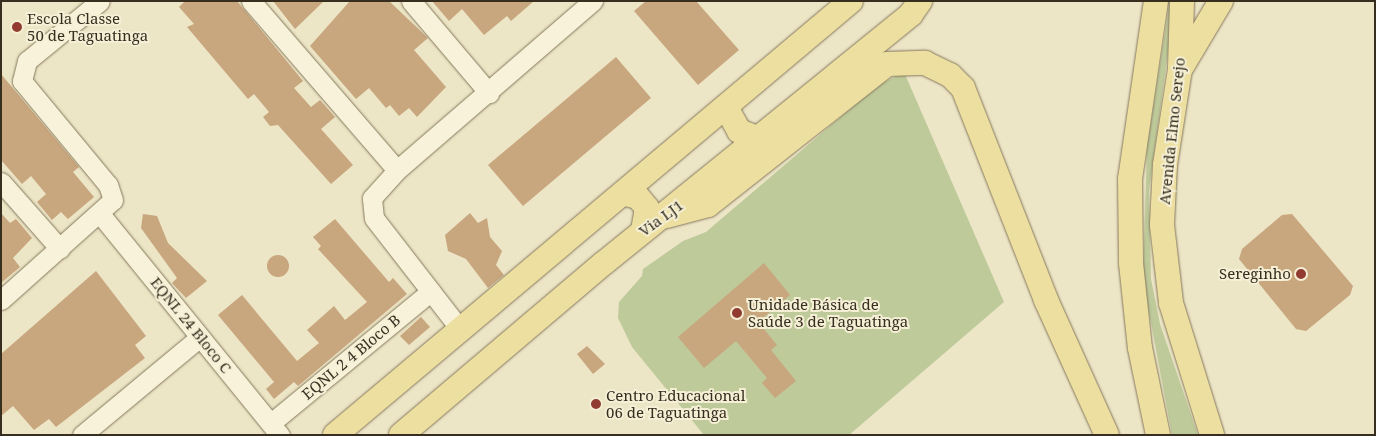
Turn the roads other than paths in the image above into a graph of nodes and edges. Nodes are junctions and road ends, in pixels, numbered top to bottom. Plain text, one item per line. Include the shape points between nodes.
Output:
1 (100, 1) edge
2 (252, 1) edge
3 (410, 1) edge
4 (851, 1) edge
5 (920, 1) edge
6 (1156, 1) edge
7 (1182, 1) edge
8 (1221, 1) edge
9 (584, 4) edge
10 (1180, 69) junction
11 (489, 93) junction
12 (727, 109) junction
13 (759, 139) junction
14 (397, 170) junction
15 (1, 182) edge
16 (626, 194) junction
17 (101, 215) junction
18 (667, 216) junction
19 (643, 231) junction
20 (60, 250) junction
21 (431, 291) junction
22 (1, 300) edge
23 (460, 329) junction
24 (200, 337) junction
25 (276, 429) edge
26 (82, 435) edge
27 (335, 435) edge
28 (401, 435) edge
29 (1107, 435) edge
30 (1158, 435) edge
31 (1212, 435) edge

1 - 17 street via 27,61 22,70 27,89 108,184 113,200
2 - 14 street
3 - 11 street
4 - 12 main road
5 - 13 main road, Via LJ1
6 - 30 main road, Avenida Elmo Serejo via 1130,179 1130,244 1140,348
7 - 10 main road, Avenida Elmo Serejo
8 - 10 main road
9 - 11 street
10 - 31 main road, Avenida Elmo Serejo via 1165,165 1162,225 1171,303
11 - 14 street
12 - 13 main road via 738,131
12 - 16 main road
13 - 18 main road, Via LJ1
14 - 21 street via 372,198 374,218
15 - 20 street
16 - 19 main road via 638,197 647,208
16 - 23 main road
17 - 20 street
17 - 24 street, EQNL 24 Bloco C
18 - 19 main road, Via LJ1
18 - 29 main road via 708,205 887,64 925,63 950,75 963,88 1046,300
19 - 28 main road, Via LJ1
20 - 22 street
21 - 23 street
21 - 25 street, EQNL 2 4 Bloco B
23 - 27 main road
24 - 25 street, EQNL 24 Bloco C
24 - 26 street

